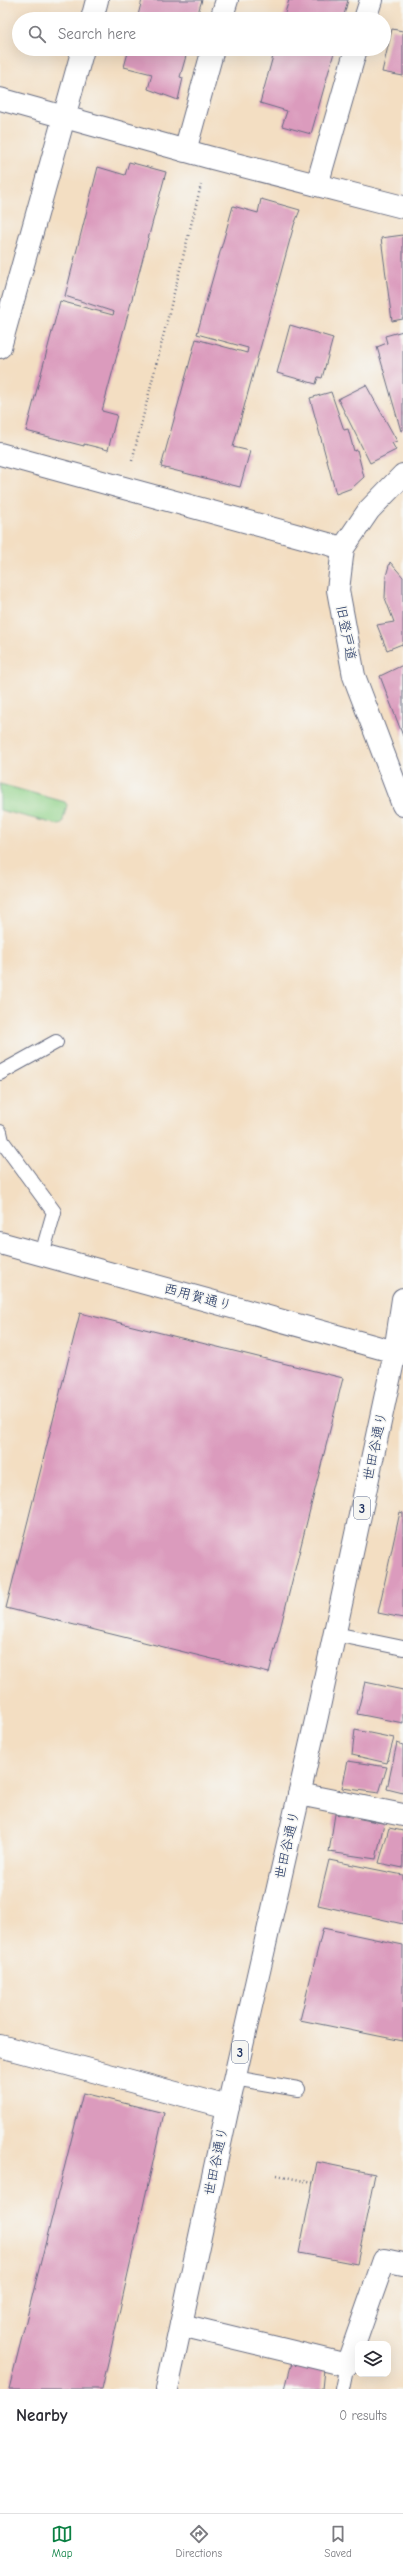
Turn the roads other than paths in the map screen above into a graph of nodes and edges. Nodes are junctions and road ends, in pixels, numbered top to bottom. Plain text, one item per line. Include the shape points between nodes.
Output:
1 (97, 0) edge
2 (227, 0) edge
3 (371, 0) edge
4 (94, 12) edge
5 (223, 12) edge
6 (367, 12) edge
7 (81, 56) edge
8 (211, 56) edge
9 (354, 56) edge
10 (0, 99) edge
11 (64, 118) junction
12 (185, 150) junction
13 (317, 185) junction
14 (403, 207) edge
15 (0, 347) edge
16 (0, 454) edge
17 (403, 475) edge
18 (343, 548) junction
19 (403, 805) edge
20 (56, 1042) dead end
21 (0, 1073) edge
22 (1, 1138) edge
23 (0, 1243) edge
24 (42, 1254) junction
25 (403, 1299) edge
26 (399, 1350) edge
27 (335, 1634) junction
28 (403, 1648) edge
29 (299, 1794) junction
30 (403, 1815) edge
31 (0, 2046) edge
32 (234, 2078) junction
33 (298, 2089) dead end
34 (228, 2107) junction
35 (403, 2264) edge
36 (181, 2325) junction
37 (347, 2365) junction
38 (167, 2389) edge
39 (342, 2389) edge

1 - 4 street
2 - 5 street
3 - 6 street
7 - 11 street
8 - 12 street
9 - 13 street
10 - 11 street
11 - 12 street
11 - 15 street
12 - 13 street
13 - 14 street
16 - 18 street
17 - 18 street, 旧登戸道 via 369,510
18 - 19 street, 旧登戸道 via 338,590 354,676
20 - 21 lane
22 - 24 lane via 54,1212
23 - 24 street, 西用賀通り
24 - 26 street, 西用賀通り
25 - 26 street, 世田谷通り / 3
26 - 27 street, 世田谷通り / 3
27 - 28 lane
27 - 29 street, 世田谷通り / 3
29 - 30 street
29 - 32 street, 世田谷通り / 3
31 - 34 street
32 - 33 lane
32 - 34 street, 世田谷通り / 3
34 - 36 street, 世田谷通り / 3
35 - 37 street via 384,2260
36 - 37 street
36 - 38 street, 世田谷通り / 3
37 - 39 lane

